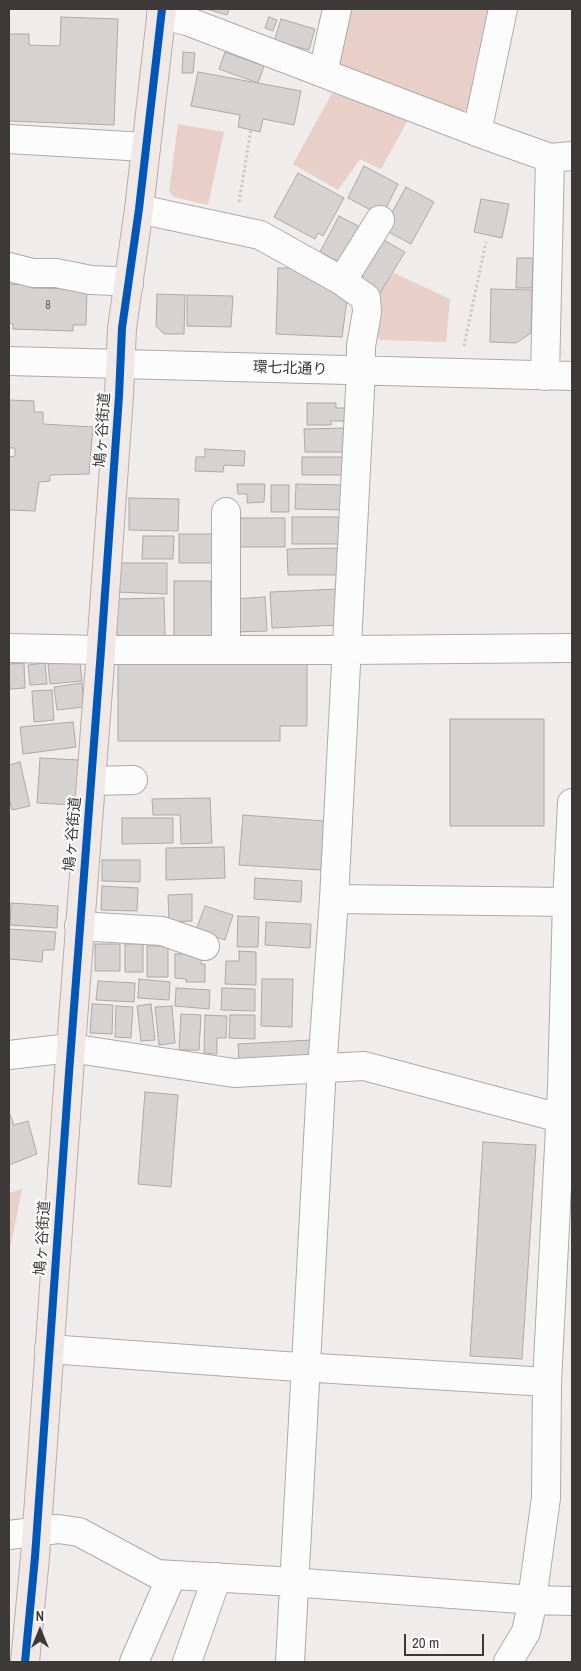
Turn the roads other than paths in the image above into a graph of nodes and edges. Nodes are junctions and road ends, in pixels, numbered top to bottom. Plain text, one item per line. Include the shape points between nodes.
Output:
1 (336, 9) edge
2 (503, 9) edge
3 (161, 12) edge
4 (323, 72) junction
5 (477, 132) junction
6 (9, 139) edge
7 (145, 147) junction
8 (561, 157) edge
9 (139, 209) junction
10 (380, 220) dead end
11 (9, 267) edge
12 (342, 281) junction
13 (129, 284) junction
14 (9, 361) edge
15 (120, 364) junction
16 (361, 371) junction
17 (545, 376) junction
18 (572, 376) edge
19 (226, 512) dead end
20 (9, 648) edge
21 (572, 648) edge
22 (102, 650) junction
23 (226, 650) junction
24 (347, 650) junction
25 (133, 780) dead end
26 (91, 781) junction
27 (572, 803) edge
28 (334, 899) junction
29 (567, 902) junction
30 (79, 926) junction
31 (205, 946) dead end
32 (70, 1048) junction
33 (9, 1055) edge
34 (322, 1069) junction
35 (568, 1076) edge
36 (560, 1118) junction
37 (49, 1349) junction
38 (307, 1367) junction
39 (547, 1382) junction
40 (36, 1531) junction
41 (9, 1535) edge
42 (172, 1575) junction
43 (217, 1577) junction
44 (294, 1582) junction
45 (533, 1600) junction
46 (572, 1601) edge
47 (25, 1662) edge
48 (134, 1662) edge
49 (187, 1662) edge
50 (290, 1662) edge
51 (508, 1662) edge

1 - 4 street
2 - 5 street
3 - 4 street
3 - 7 main road, 鳩ヶ谷街道
4 - 5 street
5 - 8 street
6 - 7 street
7 - 9 main road, 鳩ヶ谷街道
8 - 17 street
9 - 12 street via 260,235
9 - 13 main road, 鳩ヶ谷街道
10 - 12 street
11 - 13 street via 33,273 56,273
12 - 16 street via 366,298
13 - 15 main road, 鳩ヶ谷街道
14 - 15 street, 環七北通り
15 - 16 street, 環七北通り
15 - 22 main road, 鳩ヶ谷街道
16 - 17 street, 環七北通り
16 - 24 street
17 - 18 street, 環七北通り
19 - 23 street
20 - 22 street
21 - 24 street
22 - 23 street
22 - 26 main road, 鳩ヶ谷街道
23 - 24 street
24 - 28 street via 335,780
25 - 26 street
26 - 30 main road, 鳩ヶ谷街道
27 - 29 street
28 - 29 street
28 - 34 street
29 - 35 street
30 - 31 street via 162,931
30 - 32 main road, 鳩ヶ谷街道
32 - 33 street
32 - 34 street via 234,1073
32 - 37 main road, 鳩ヶ谷街道
34 - 36 street via 364,1066
34 - 38 street
35 - 36 street
36 - 39 street
37 - 38 street
37 - 40 main road, 鳩ヶ谷街道
38 - 39 street
38 - 44 street
39 - 45 street via 546,1498
40 - 41 street
40 - 42 street via 58,1529 79,1532 157,1574
40 - 47 main road, 鳩ヶ谷街道
42 - 43 street
42 - 48 street
43 - 44 street
43 - 49 street
44 - 45 street
44 - 50 street
45 - 46 street
45 - 51 street via 526,1632

